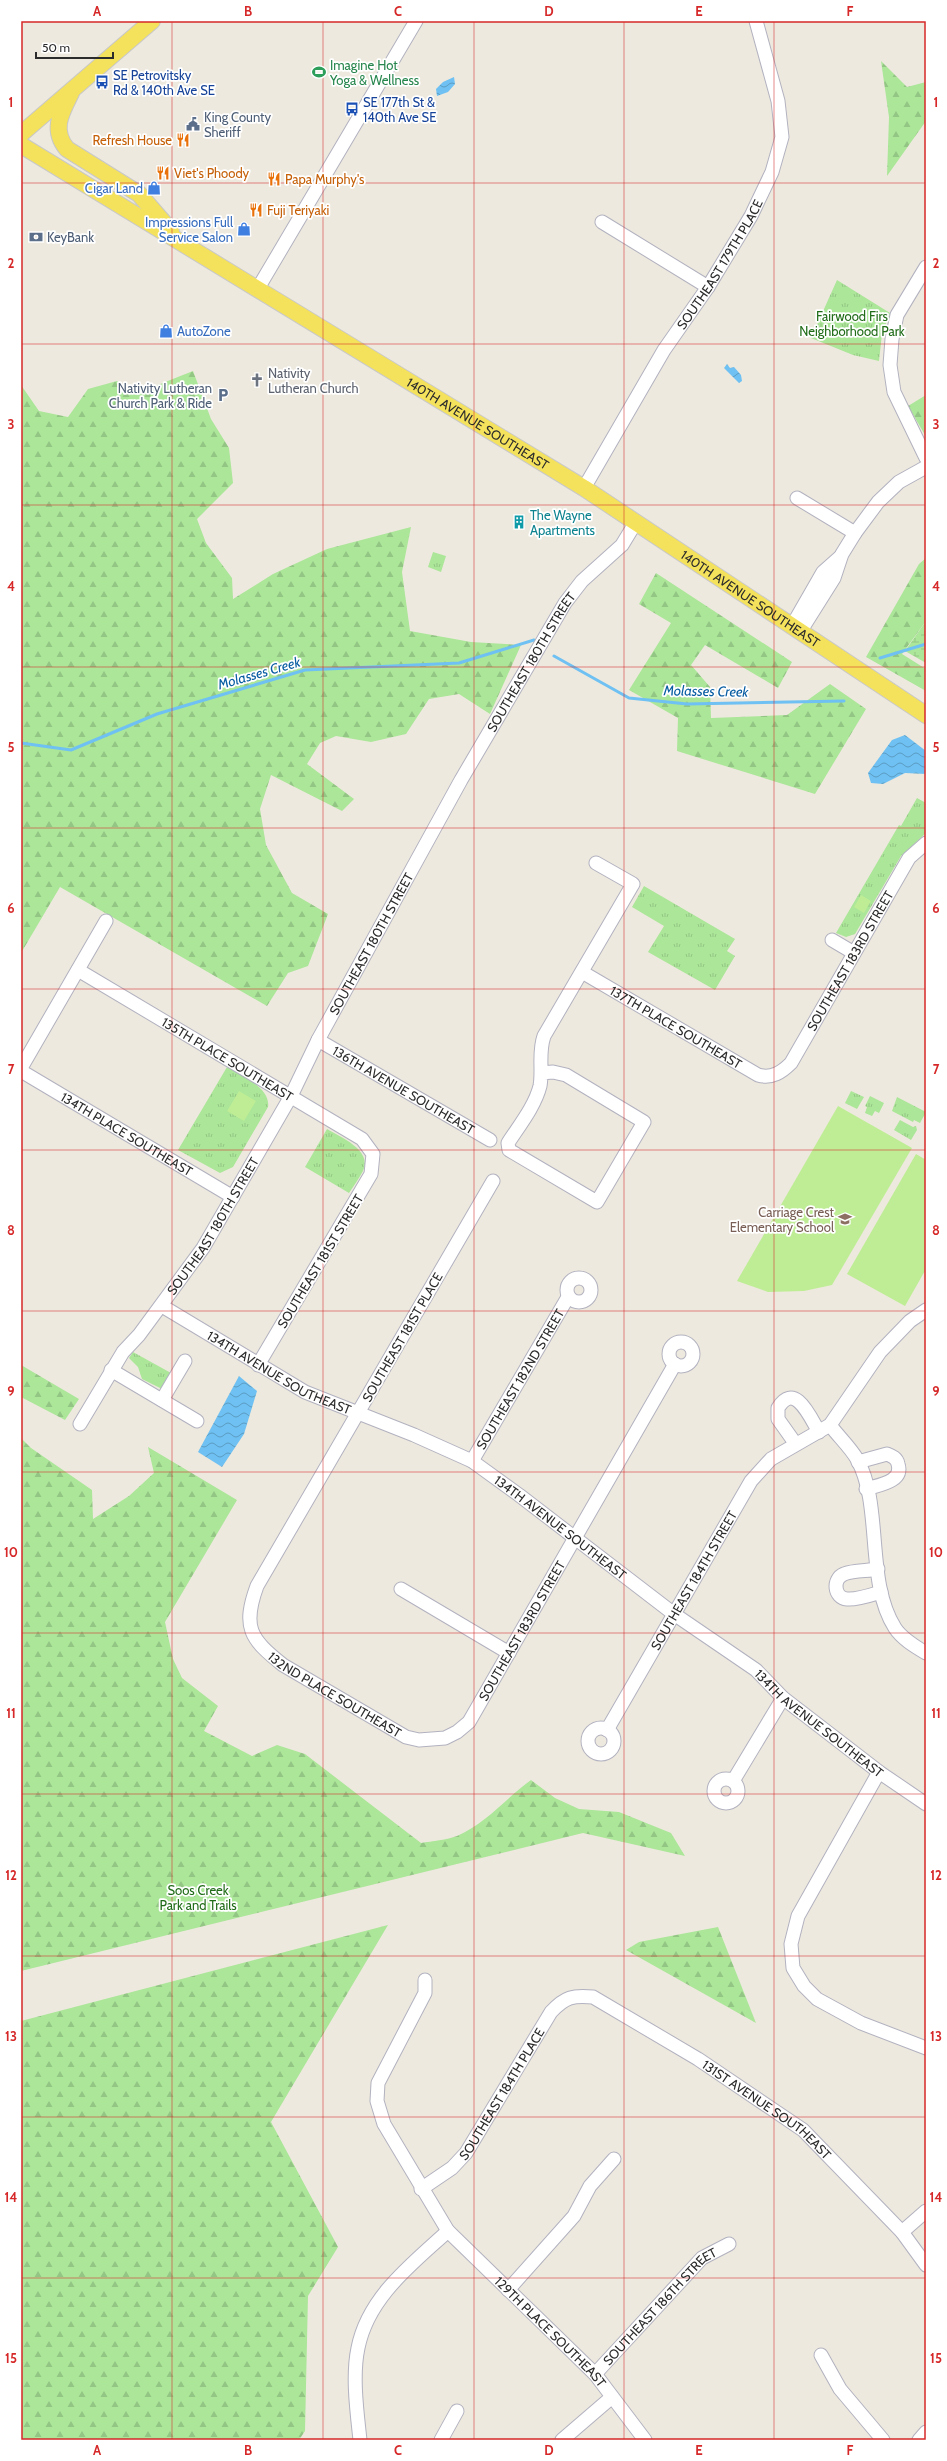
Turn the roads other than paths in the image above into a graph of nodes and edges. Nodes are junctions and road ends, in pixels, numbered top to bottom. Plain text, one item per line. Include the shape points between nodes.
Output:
1 (152, 21) edge
2 (416, 21) edge
3 (756, 21) edge
4 (71, 93) junction
5 (21, 134) edge
6 (21, 145) edge
7 (602, 222) dead end
8 (181, 243) junction
9 (926, 267) edge
10 (708, 287) junction
11 (258, 290) junction
12 (926, 458) edge
13 (926, 467) edge
14 (584, 488) junction
15 (796, 498) dead end
16 (636, 522) junction
17 (855, 533) junction
18 (796, 629) junction
19 (926, 715) edge
20 (926, 843) edge
21 (596, 863) dead end
22 (106, 922) dead end
23 (832, 940) dead end
24 (854, 953) junction
25 (78, 970) junction
26 (582, 972) junction
27 (318, 1040) junction
28 (21, 1070) edge
29 (541, 1073) junction
30 (773, 1075) joint
31 (291, 1096) junction
32 (490, 1140) dead end
33 (372, 1154) joint
34 (493, 1181) dead end
35 (233, 1197) junction
36 (568, 1297) dead end
37 (162, 1306) junction
38 (926, 1310) edge
39 (186, 1361) dead end
40 (675, 1364) dead end
41 (258, 1365) junction
42 (111, 1370) junction
43 (162, 1400) junction
44 (358, 1412) junction
45 (197, 1421) dead end
46 (80, 1424) dead end
47 (830, 1425) junction
48 (819, 1432) junction
49 (795, 1443) junction
50 (472, 1461) junction
51 (858, 1462) junction
52 (866, 1489) junction
53 (575, 1540) junction
54 (878, 1569) junction
55 (401, 1589) dead end
56 (881, 1592) junction
57 (674, 1614) junction
58 (250, 1621) joint
59 (508, 1653) junction
60 (926, 1653) edge
61 (783, 1698) junction
62 (607, 1730) dead end
63 (440, 1738) joint
64 (879, 1772) junction
65 (733, 1781) dead end
66 (926, 1804) edge
67 (426, 1980) dead end
68 (576, 1995) joint
69 (926, 2048) edge
70 (614, 2159) dead end
71 (422, 2190) junction
72 (926, 2212) edge
73 (448, 2231) junction
74 (902, 2232) junction
75 (729, 2244) dead end
76 (926, 2265) edge
77 (508, 2290) junction
78 (821, 2355) dead end
79 (595, 2374) junction
80 (612, 2397) junction
81 (457, 2411) dead end
82 (926, 2432) edge
83 (360, 2440) edge
84 (441, 2440) edge
85 (562, 2440) edge
86 (645, 2440) edge
87 (883, 2440) edge
88 (919, 2440) edge

1 - 4 main road
2 - 11 street
3 - 10 street, SOUTHEAST 179TH PLACE via 778,101 782,137 772,172 751,216
4 - 5 main road
4 - 8 main road via 57,123 62,143 67,149 138,194
6 - 8 main road, 140TH AVENUE SOUTHEAST
7 - 10 street
8 - 11 main road, 140TH AVENUE SOUTHEAST
9 - 12 street via 897,315 890,365 894,392
10 - 14 street, SOUTHEAST 179TH PLACE via 664,350
11 - 14 main road, 140TH AVENUE SOUTHEAST
13 - 17 street via 899,482 878,502
14 - 16 main road, 140TH AVENUE SOUTHEAST
15 - 17 street
16 - 18 main road, 140TH AVENUE SOUTHEAST
16 - 27 street, SOUTHEAST 180TH STREET via 622,545 582,581 565,602 469,766
17 - 18 street via 842,554 834,578
18 - 19 main road, 140TH AVENUE SOUTHEAST
20 - 24 street, SOUTHEAST 183RD STREET via 909,858
21 - 26 street via 633,884
22 - 25 street
23 - 24 street
24 - 30 street, SOUTHEAST 183RD STREET via 791,1063
25 - 28 street
25 - 31 street, 135TH PLACE SOUTHEAST
26 - 29 street via 544,1036 540,1051
26 - 30 street, 137TH PLACE SOUTHEAST via 758,1075
27 - 31 street, SOUTHEAST 180TH STREET
27 - 32 street, 136TH AVENUE SOUTHEAST
28 - 35 street, 134TH PLACE SOUTHEAST
29 - 29 street via 553,1072 566,1076 644,1122 597,1202 509,1150 508,1143 538,1093
31 - 33 street, 135TH PLACE SOUTHEAST via 362,1139
31 - 35 street, SOUTHEAST 180TH STREET
33 - 41 street, SOUTHEAST 181ST STREET via 371,1174
34 - 44 street, SOUTHEAST 181ST PLACE
35 - 37 street, SOUTHEAST 180TH STREET via 203,1248
36 - 50 street, SOUTHEAST 182ND STREET
37 - 41 street, 134TH AVENUE SOUTHEAST
37 - 42 street, SOUTHEAST 180TH STREET
38 - 47 street, SOUTHEAST 184TH STREET via 910,1321 880,1352
39 - 43 street
40 - 53 street, SOUTHEAST 183RD STREET
41 - 44 street, 134TH AVENUE SOUTHEAST via 305,1392
42 - 43 street
42 - 46 street, SOUTHEAST 180TH STREET
43 - 45 street
44 - 50 street, 134TH AVENUE SOUTHEAST
44 - 58 street, SOUTHEAST 181ST PLACE via 257,1586 251,1602
47 - 48 street, SOUTHEAST 184TH STREET
47 - 51 street
48 - 49 street, SOUTHEAST 184TH STREET
48 - 49 street via 801,1403 791,1399 785,1400 778,1408 778,1419
49 - 57 street, SOUTHEAST 184TH STREET via 771,1459 752,1481
50 - 53 street, 134TH AVENUE SOUTHEAST
51 - 52 street
51 - 52 street via 886,1454 895,1458 899,1466 898,1475 891,1481
52 - 54 street
53 - 57 street, 134TH AVENUE SOUTHEAST
53 - 59 street, SOUTHEAST 183RD STREET
54 - 56 street
54 - 56 street via 844,1574 837,1580 836,1589 840,1596 849,1600
55 - 59 street
56 - 60 street via 895,1629
57 - 61 street, 134TH AVENUE SOUTHEAST via 756,1670
57 - 62 street, SOUTHEAST 184TH STREET
58 - 63 street, 132ND PLACE SOUTHEAST via 252,1635 265,1651 283,1665 406,1737 419,1740
59 - 63 street, SOUTHEAST 183RD STREET via 469,1722 457,1732
61 - 64 street, 134TH AVENUE SOUTHEAST
61 - 65 street
64 - 66 street, 134TH AVENUE SOUTHEAST
64 - 69 street via 798,1916 791,1944 793,1968 804,1986 817,1999 861,2024
67 - 71 street, 129TH PLACE SOUTHEAST via 426,1993 378,2083 376,2102 384,2124
68 - 71 street, SOUTHEAST 184TH PLACE via 563,2000 551,2012 466,2152 452,2168
68 - 74 street, 131ST AVENUE SOUTHEAST via 593,1997 691,2055 803,2130
70 - 77 street via 590,2186 574,2216
71 - 73 street, 129TH PLACE SOUTHEAST
72 - 74 street
73 - 77 street, 129TH PLACE SOUTHEAST
73 - 83 street via 383,2294 368,2321 358,2348 356,2398
74 - 76 street, 131ST AVENUE SOUTHEAST
75 - 79 street, SOUTHEAST 186TH STREET via 702,2258
77 - 79 street, 129TH PLACE SOUTHEAST
78 - 87 street via 840,2389
79 - 80 street, 129TH PLACE SOUTHEAST
80 - 85 street
80 - 86 street, 129TH PLACE SOUTHEAST
81 - 84 street
82 - 88 street

